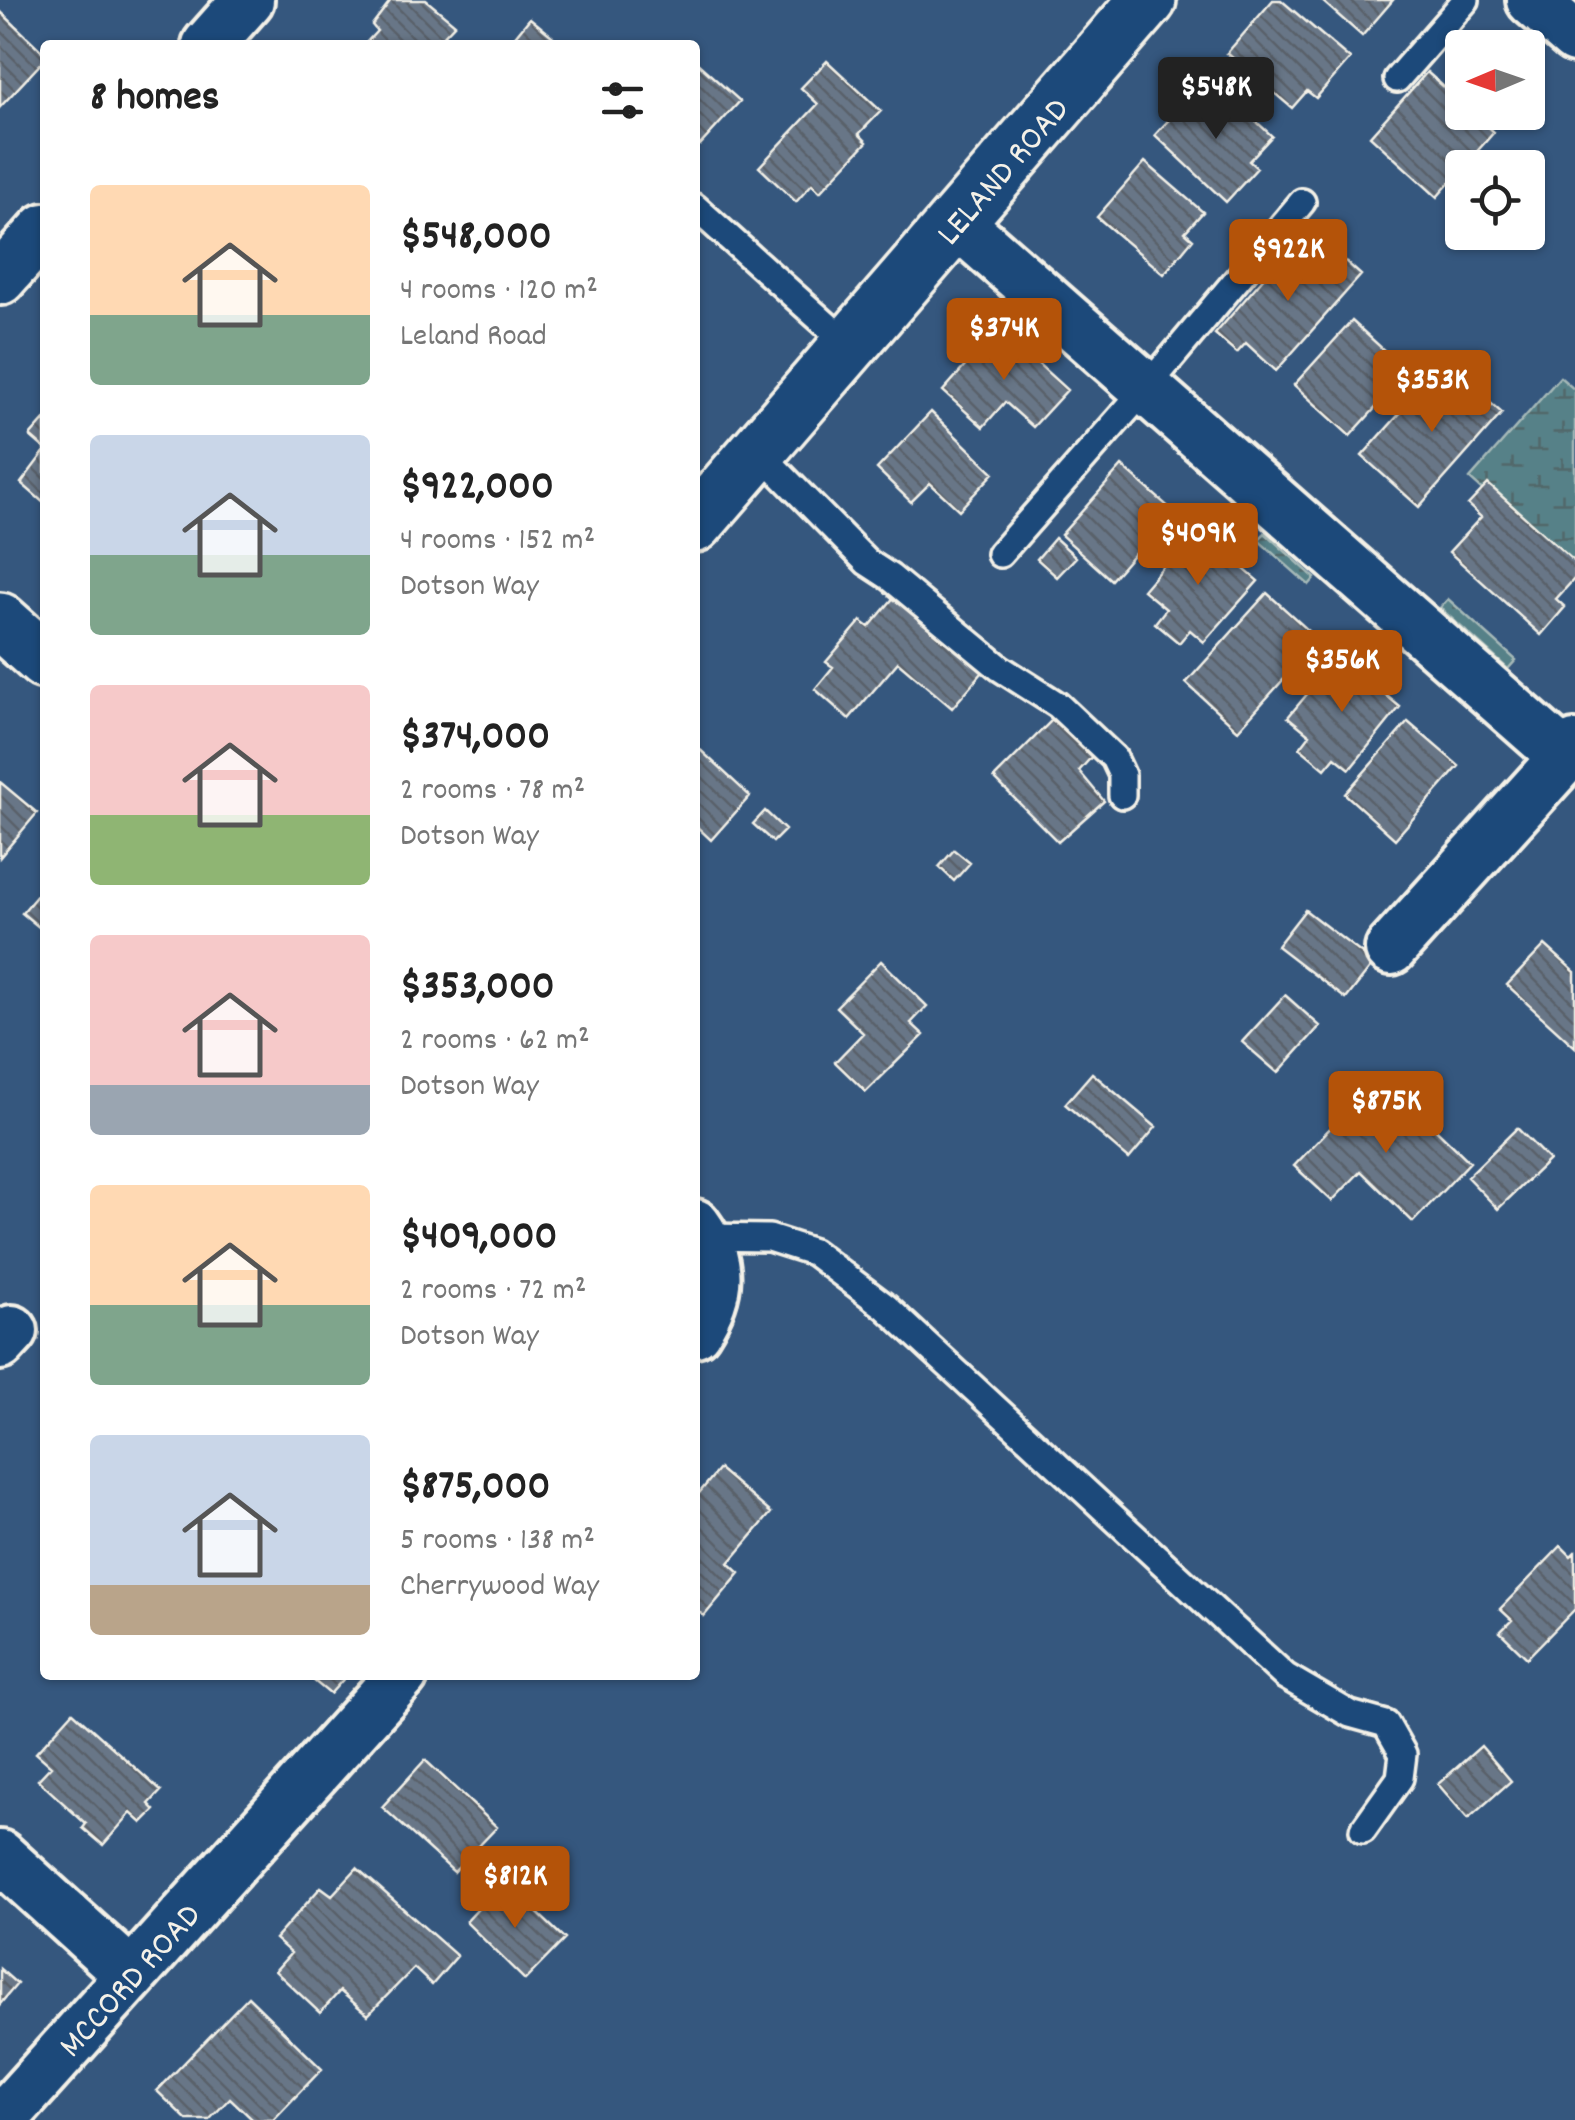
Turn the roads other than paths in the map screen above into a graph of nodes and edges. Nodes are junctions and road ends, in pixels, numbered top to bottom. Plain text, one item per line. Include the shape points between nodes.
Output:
1 (248, 0) edge
2 (1148, 0) edge
3 (1466, 0) edge
4 (1532, 0) edge
5 (1575, 37) edge
6 (212, 40) edge
7 (1397, 79) dead end
8 (1302, 202) dead end
9 (700, 211) edge
10 (956, 221) junction
11 (40, 235) edge
12 (0, 280) edge
13 (850, 346) junction
14 (1146, 388) junction
15 (758, 451) junction
16 (700, 518) edge
17 (1000, 554) dead end
18 (0, 621) edge
19 (40, 657) edge
20 (1570, 752) edge
21 (1122, 795) dead end
22 (1392, 949) dead end
23 (700, 1231) edge
24 (700, 1233) edge
25 (700, 1323) edge
26 (397, 1680) edge
27 (1364, 1830) dead end
28 (0, 1856) edge
29 (132, 1975) junction
30 (1, 2120) edge

1 - 6 street
2 - 10 street, LELAND ROAD
3 - 7 lane
4 - 5 street
8 - 14 lane
9 - 13 lane
10 - 13 street, LELAND ROAD
10 - 14 street
11 - 12 street
13 - 15 street, LELAND ROAD
14 - 17 lane
14 - 20 street
15 - 16 street, LELAND ROAD
15 - 21 lane via 867,562 1086,731 1114,758
18 - 19 street
20 - 22 street
23 - 27 lane via 770,1238 812,1252 886,1307 1285,1676 1350,1714 1386,1724 1404,1754 1400,1778
24 - 25 street via 715,1260 715,1278
26 - 29 street, MCCORD ROAD
28 - 29 street
29 - 30 street, MCCORD ROAD

